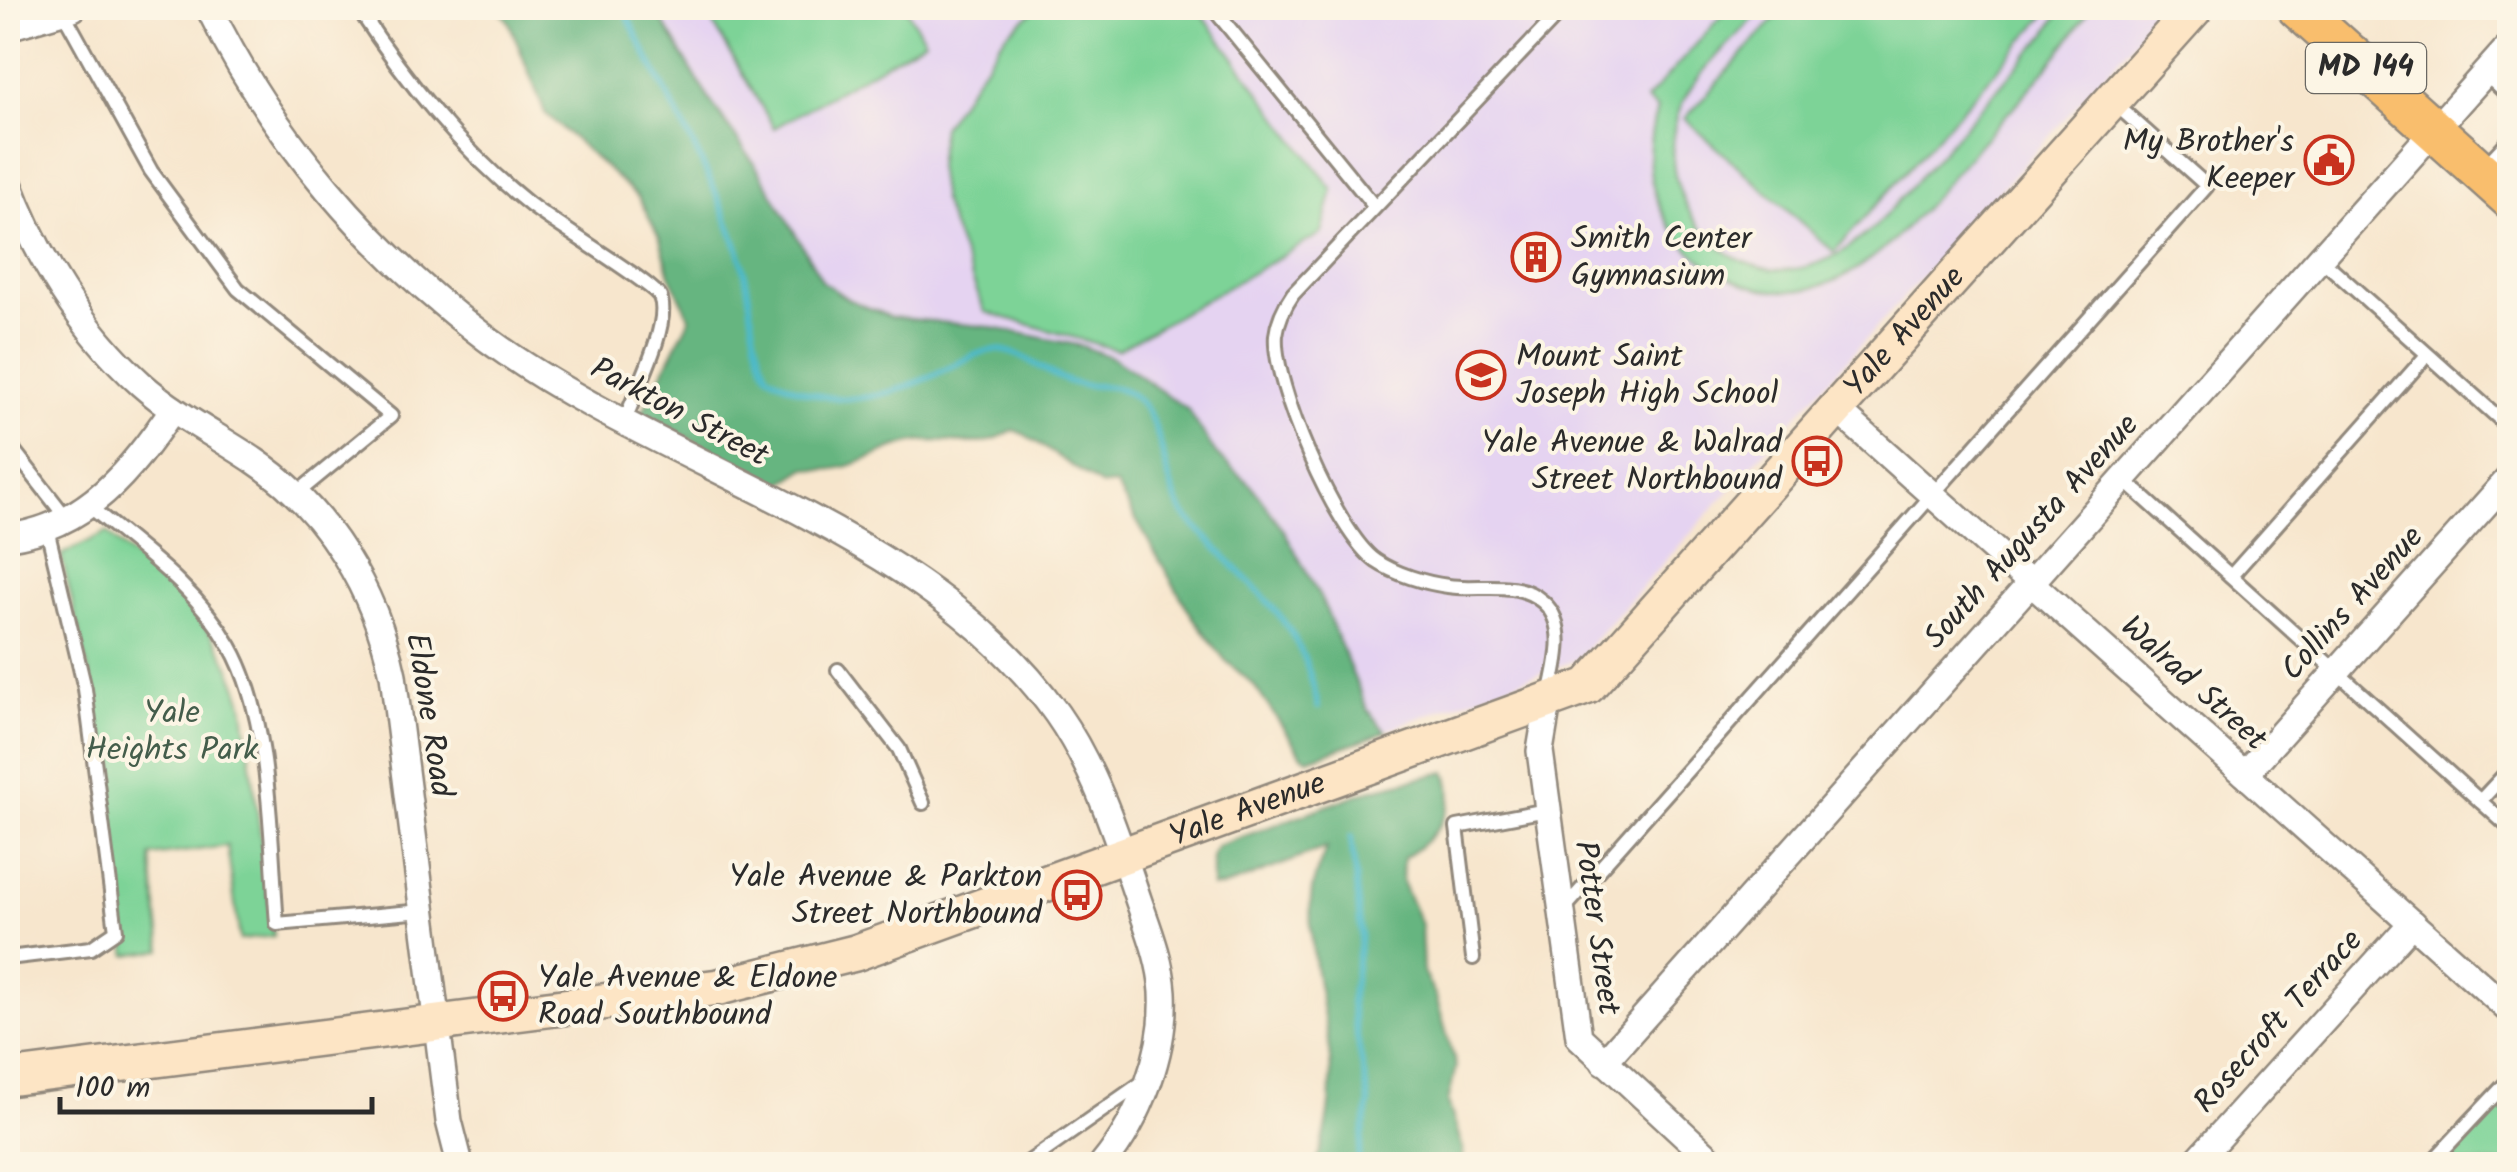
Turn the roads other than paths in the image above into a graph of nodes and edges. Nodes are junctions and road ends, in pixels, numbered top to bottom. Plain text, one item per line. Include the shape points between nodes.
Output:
1 (65, 8) edge
2 (209, 8) edge
3 (358, 8) edge
4 (1213, 8) edge
5 (1564, 8) edge
6 (2195, 8) edge
7 (2298, 8) edge
8 (8, 26) edge
9 (2510, 44) edge
10 (2484, 74) junction
11 (2510, 96) edge
12 (2111, 100) junction
13 (2434, 129) junction
14 (2509, 141) edge
15 (8, 181) edge
16 (2495, 185) edge
17 (1374, 206) junction
18 (2320, 258) junction
19 (2427, 354) junction
20 (1834, 406) junction
21 (174, 409) junction
22 (625, 420) junction
23 (2510, 428) edge
24 (8, 444) edge
25 (2510, 477) edge
26 (2122, 479) junction
27 (296, 494) junction
28 (1933, 494) junction
29 (68, 518) junction
30 (8, 537) edge
31 (2230, 576) junction
32 (2031, 582) junction
33 (838, 670) dead end
34 (2336, 672) junction
35 (1548, 703) junction
36 (2510, 769) edge
37 (2245, 774) junction
38 (2480, 801) junction
39 (923, 803) dead end
40 (1547, 810) junction
41 (2510, 828) edge
42 (1123, 856) junction
43 (423, 911) junction
44 (1560, 912) junction
45 (2412, 924) junction
46 (8, 958) edge
47 (1472, 958) dead end
48 (2510, 1010) edge
49 (438, 1026) junction
50 (1604, 1062) junction
51 (1150, 1077) junction
52 (8, 1078) edge
53 (2510, 1079) edge
54 (460, 1164) edge
55 (1026, 1164) edge
56 (1103, 1164) edge
57 (1716, 1164) edge
58 (2194, 1164) edge
59 (2430, 1164) edge

1 - 8 street
1 - 27 lane via 151,172 238,289 391,416
2 - 22 street, Parkton Street via 276,122 375,242 489,340
3 - 22 lane via 422,98 480,161 542,215 659,296 660,327
4 - 17 lane
5 - 17 lane
6 - 12 street, Yale Avenue
7 - 13 main road, MD 144
9 - 10 street, South Augusta Avenue
10 - 11 lane
10 - 13 street, South Augusta Avenue
12 - 20 street, Yale Avenue
12 - 28 lane via 2207,186
13 - 16 main road, MD 144
13 - 18 street, South Augusta Avenue
14 - 16 lane
15 - 21 street, Eldone Road via 42,256 81,316 104,347
17 - 35 lane via 1280,314 1280,372 1330,502 1374,560 1448,586 1507,586 1546,604 1557,621 1558,650
18 - 19 lane
18 - 26 street, South Augusta Avenue
19 - 23 lane
19 - 31 lane
20 - 28 street, Walrad Street
20 - 35 street, Yale Avenue via 1588,686
21 - 27 street, Eldone Road
21 - 29 street via 137,462
22 - 42 street, Parkton Street via 899,569 965,614 1019,665 1060,718
24 - 29 lane
25 - 34 street, Collins Avenue
26 - 31 lane
26 - 32 street, South Augusta Avenue
27 - 43 street, Eldone Road via 344,554 384,632
28 - 32 street, Walrad Street
28 - 44 lane
29 - 30 street
29 - 43 lane via 172,575 231,647 260,747 277,924
29 - 46 lane via 118,918 116,932 92,948
31 - 34 lane
32 - 37 street, Walrad Street
32 - 50 street, South Augusta Avenue
33 - 39 lane via 899,750
34 - 37 street, Collins Avenue
34 - 38 lane
35 - 40 street, Potter Street via 1540,752
35 - 42 street, Yale Avenue
36 - 38 lane
37 - 45 street, Walrad Street
38 - 41 lane
40 - 44 street, Potter Street
40 - 47 lane via 1457,827
42 - 49 street, Yale Avenue via 855,953 736,983
42 - 51 street via 1163,990
43 - 49 street, Eldone Road
44 - 50 street, Potter Street via 1575,1024
45 - 48 street, Walrad Street
45 - 58 street, Rosecroft Terrace
49 - 52 street, Yale Avenue
49 - 54 street, Eldone Road
50 - 57 street, Potter Street
51 - 55 lane
51 - 56 street
53 - 59 lane

